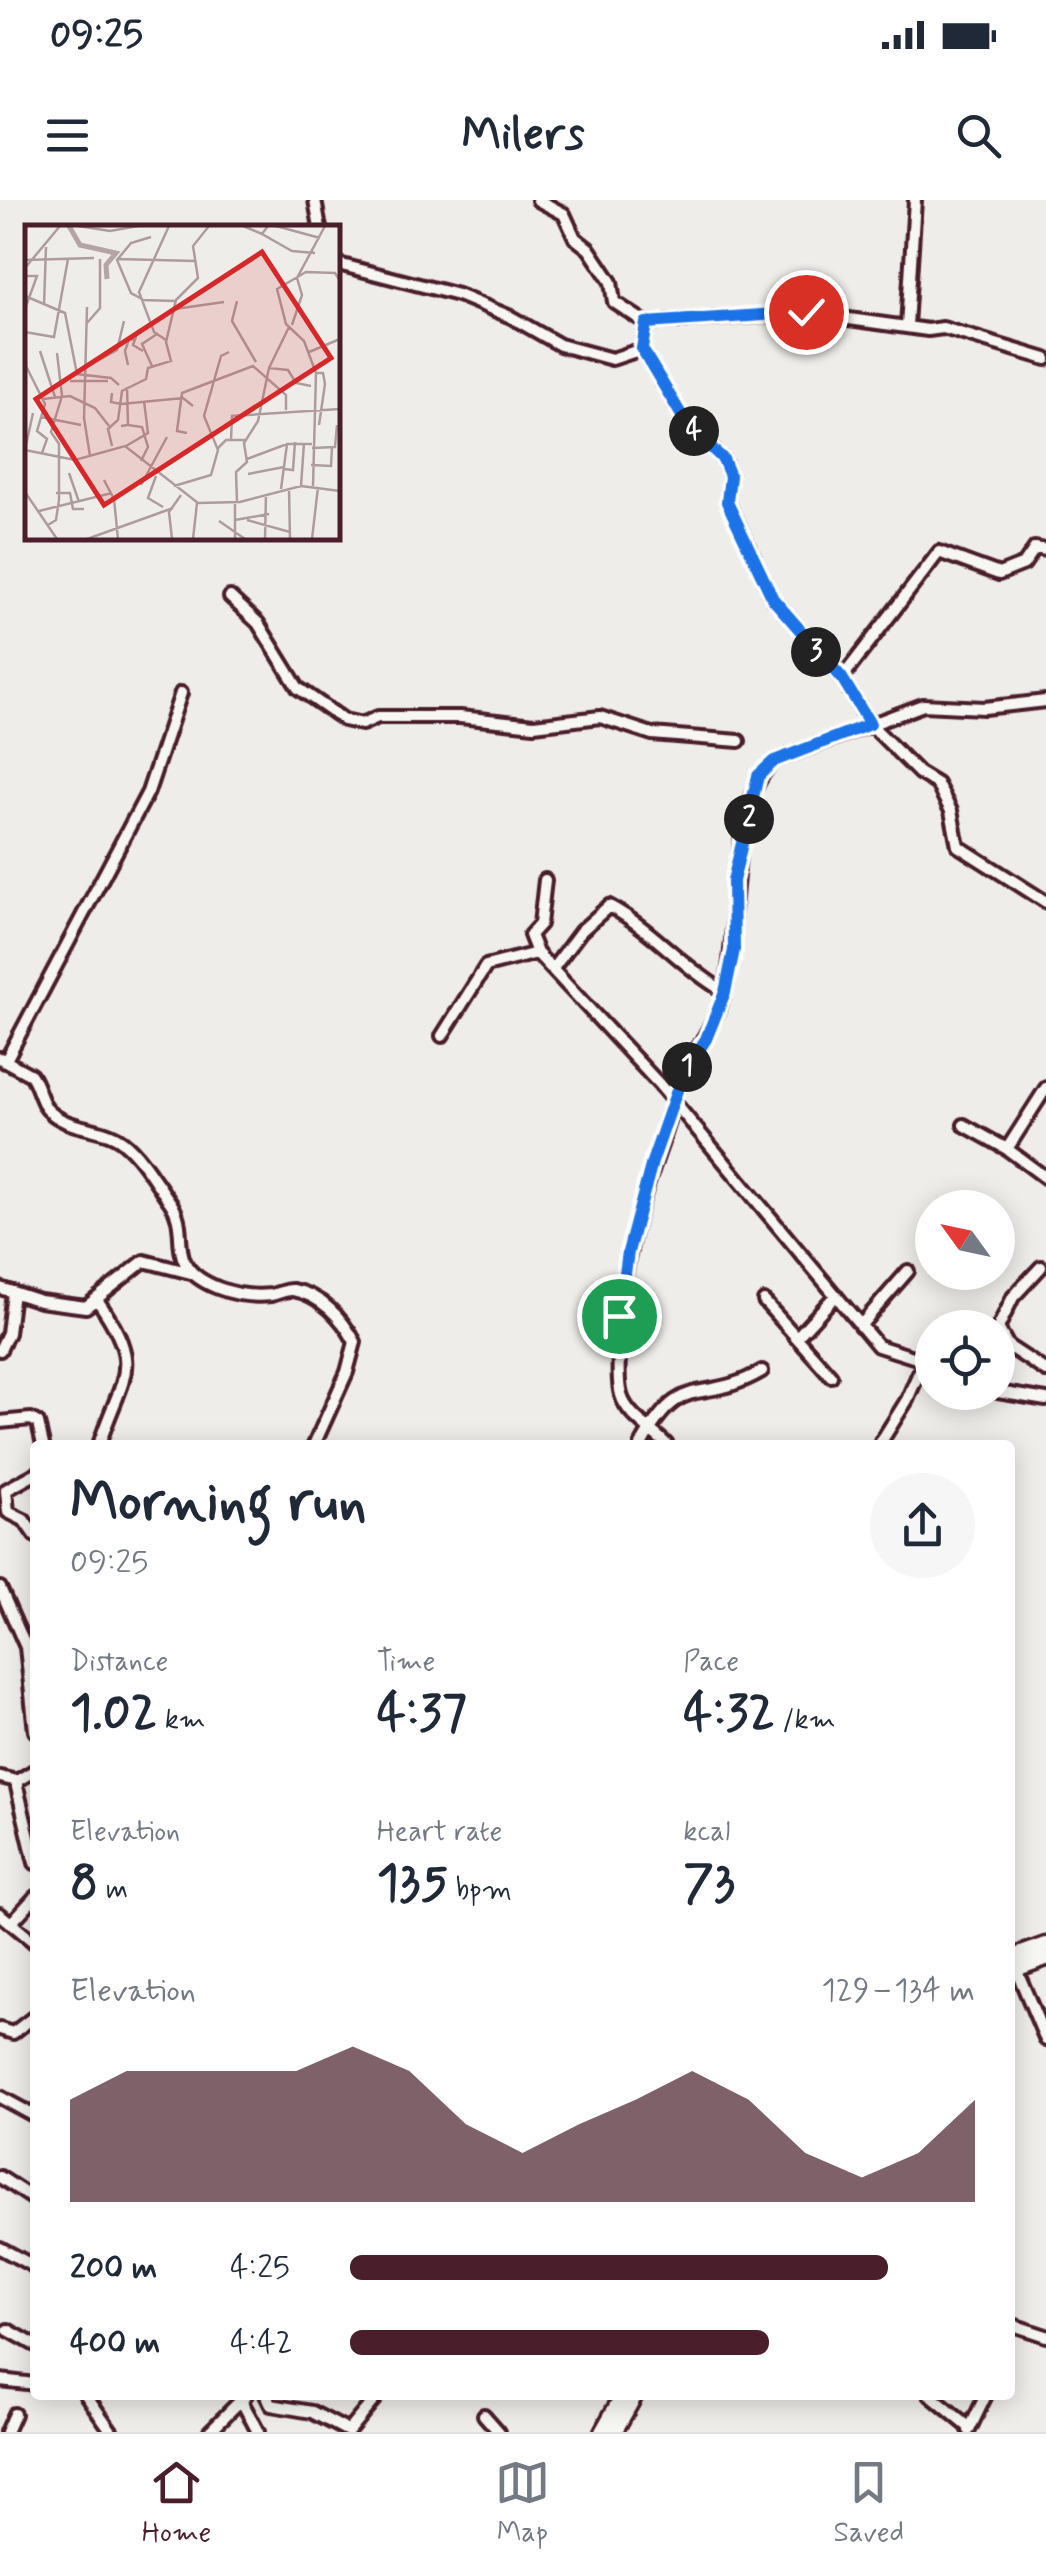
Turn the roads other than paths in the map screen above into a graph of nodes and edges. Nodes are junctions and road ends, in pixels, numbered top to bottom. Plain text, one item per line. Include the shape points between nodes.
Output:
1 (315, 200) edge
2 (538, 200) edge
3 (914, 200) edge
4 (319, 225) edge
5 (340, 265) edge
6 (646, 323) junction
7 (908, 326) junction
8 (642, 349) junction
9 (1046, 359) edge
10 (1046, 550) edge
11 (230, 597) dead end
12 (842, 678) junction
13 (181, 693) dead end
14 (1046, 701) edge
15 (870, 724) junction
16 (739, 740) dead end
17 (545, 880) dead end
18 (1046, 902) edge
19 (537, 953) junction
20 (554, 967) junction
21 (725, 992) junction
22 (442, 1036) dead end
23 (3, 1060) edge
24 (1046, 1088) edge
25 (672, 1101) junction
26 (964, 1125) dead end
27 (1007, 1149) junction
28 (1046, 1178) edge
29 (1040, 1267) dead end
30 (908, 1272) dead end
31 (192, 1273) junction
32 (0, 1288) edge
33 (14, 1292) junction
34 (836, 1296) junction
35 (98, 1301) junction
36 (764, 1302) dead end
37 (860, 1326) junction
38 (796, 1338) junction
39 (0, 1350) edge
40 (915, 1358) edge
41 (762, 1371) dead end
42 (1046, 1371) edge
43 (830, 1376) dead end
44 (915, 1386) edge
45 (1015, 1395) edge
46 (1046, 1400) edge
47 (0, 1422) edge
48 (651, 1428) junction
49 (42, 1440) edge
50 (101, 1440) edge
51 (316, 1440) edge
52 (644, 1440) edge
53 (663, 1440) edge
54 (881, 1440) edge
55 (30, 1477) edge
56 (30, 1529) edge
57 (0, 1588) edge
58 (30, 1684) edge
59 (30, 1773) edge
60 (0, 1777) edge
61 (17, 1781) junction
62 (30, 1840) edge
63 (30, 1902) edge
64 (0, 1914) edge
65 (12, 1922) junction
66 (30, 1938) edge
67 (1046, 1945) edge
68 (1046, 1958) edge
69 (1015, 1960) edge
70 (1015, 1962) edge
71 (1015, 1969) edge
72 (30, 2020) edge
73 (0, 2029) edge
74 (1046, 2040) edge
75 (0, 2097) edge
76 (30, 2112) edge
77 (0, 2177) edge
78 (30, 2197) edge
79 (0, 2248) edge
80 (30, 2263) edge
81 (1015, 2326) edge
82 (8, 2330) dead end
83 (1046, 2336) edge
84 (30, 2343) edge
85 (0, 2380) edge
86 (30, 2383) edge
87 (92, 2400) edge
88 (238, 2400) edge
89 (244, 2400) edge
90 (269, 2400) edge
91 (374, 2400) edge
92 (620, 2400) edge
93 (633, 2400) edge
94 (936, 2400) edge
95 (984, 2400) edge
96 (14, 2414) dead end
97 (484, 2415) dead end
98 (969, 2430) edge
99 (6, 2432) edge
100 (112, 2432) edge
101 (209, 2432) edge
102 (258, 2432) edge
103 (499, 2432) edge
104 (602, 2432) edge
105 (614, 2432) edge

1 - 4 street
2 - 6 street via 564,214 574,238 611,282 614,302
3 - 7 street
5 - 8 street via 458,295 560,345 612,359
6 - 7 street via 806,312
6 - 8 street
7 - 9 street via 943,328
8 - 12 street via 688,426 723,459 730,476 727,502 773,599
10 - 12 street via 1035,548 1024,564 999,574 939,552
11 - 16 street via 258,623 298,688 344,720 460,716 534,725 600,716 652,734
12 - 15 street
13 - 23 street via 148,792
14 - 15 street via 923,705
15 - 18 street via 937,784 958,846
15 - 21 street via 774,761 758,776 733,881 734,950
17 - 19 street via 540,924 530,935
19 - 20 street
19 - 22 street via 486,966
20 - 21 street via 610,906
20 - 25 street
21 - 25 street
23 - 31 street via 31,1075 57,1118 126,1143 171,1203 178,1246
24 - 27 street
25 - 34 street
25 - 48 street via 634,1223 619,1316 620,1393
26 - 27 street
27 - 28 street
29 - 42 street via 1012,1297 998,1328 1008,1346
30 - 37 street
31 - 35 street via 144,1261
31 - 51 street via 251,1297 290,1289 324,1303 346,1325 355,1342
32 - 33 street
33 - 35 street via 73,1308
33 - 39 street
34 - 37 street
34 - 38 street
35 - 50 street via 121,1332 126,1374
36 - 38 street
37 - 40 street via 878,1346
38 - 43 street
41 - 48 street via 726,1388 672,1399
44 - 54 street
45 - 46 street
47 - 49 street via 32,1419
48 - 52 street
48 - 53 street
55 - 56 street via 6,1490 8,1512
57 - 58 street via 26,1646
59 - 61 street
60 - 61 street
61 - 62 street
63 - 65 street
64 - 65 street
65 - 66 street
67 - 69 main road
68 - 70 main road
71 - 74 street
72 - 73 street via 13,2032
75 - 76 street
77 - 78 street
79 - 80 street
81 - 83 street
82 - 84 street
85 - 86 street
87 - 100 street
88 - 101 street
89 - 102 street
90 - 91 street via 348,2431
92 - 104 main road
93 - 105 main road
94 - 98 street
95 - 98 street
96 - 99 street
97 - 103 street

